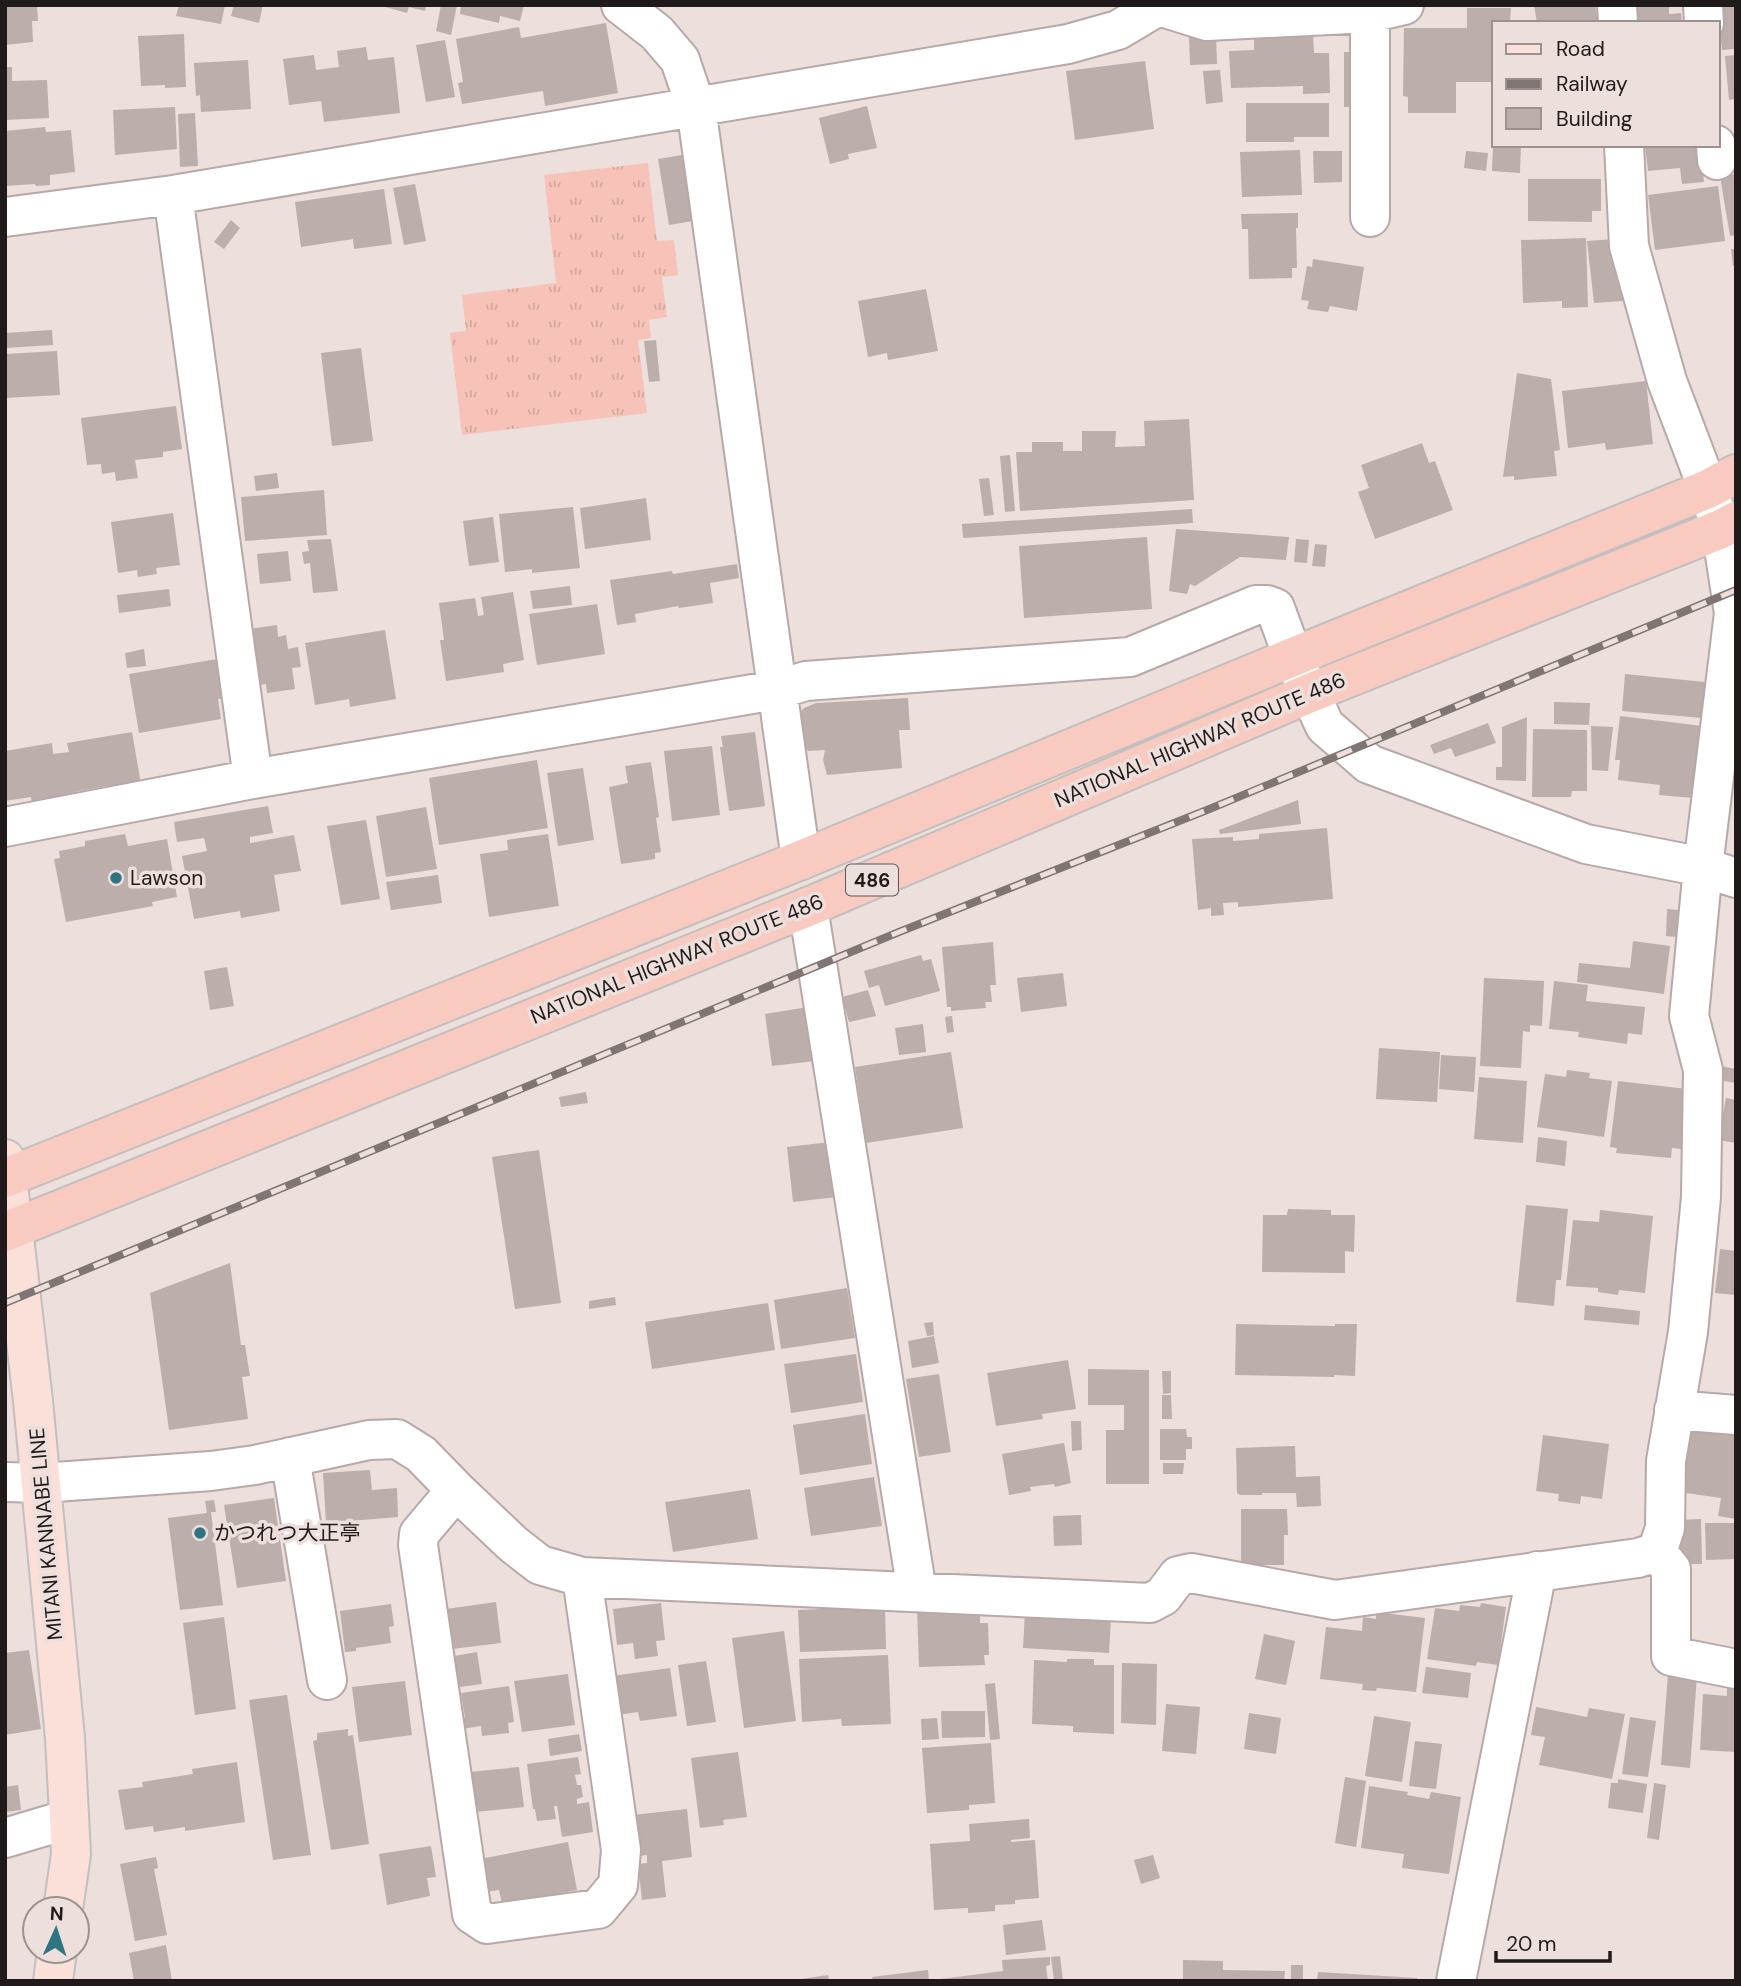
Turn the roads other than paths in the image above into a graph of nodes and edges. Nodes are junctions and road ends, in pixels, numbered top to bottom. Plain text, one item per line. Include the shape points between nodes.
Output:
1 (621, 5) edge
2 (1160, 6) edge
3 (1387, 9) edge
4 (696, 107) junction
5 (1624, 147) edge
6 (173, 195) junction
7 (5, 217) edge
8 (1370, 217) dead end
9 (1722, 482) edge
10 (1728, 525) edge
11 (1293, 657) junction
12 (776, 690) junction
13 (1310, 693) junction
14 (253, 779) junction
15 (5, 827) edge
16 (801, 860) junction
17 (1720, 873) edge
18 (808, 907) junction
19 (6, 1171) edge
20 (9, 1231) edge
21 (1674, 1410) junction
22 (1736, 1415) edge
23 (289, 1457) junction
24 (23, 1483) edge
25 (456, 1490) junction
26 (1657, 1552) junction
27 (1537, 1571) junction
28 (582, 1577) junction
29 (917, 1592) junction
30 (1736, 1669) edge
31 (327, 1681) dead end
32 (69, 1819) junction
33 (5, 1838) edge
34 (65, 1895) edge
35 (1456, 1981) edge

1 - 4 street via 657,33 680,60
2 - 3 street via 1207,21
2 - 4 street via 1118,30 1068,44
3 - 8 street
4 - 6 street
4 - 12 street
5 - 9 street via 1629,246 1667,381
6 - 7 street
6 - 14 street
9 - 10 street
9 - 11 highway, NATIONAL HIGHWAY ROUTE 486 / 486
10 - 13 highway, NATIONAL HIGHWAY ROUTE 486 / 486
10 - 17 street via 1734,613
11 - 12 street via 1275,608 1256,605 1130,657 806,681
11 - 13 street
11 - 16 highway, NATIONAL HIGHWAY ROUTE 486 / 486
12 - 14 street
12 - 16 street
13 - 17 street via 1325,726 1369,764 1586,844
13 - 18 highway, NATIONAL HIGHWAY ROUTE 486 / 486
14 - 15 street
16 - 19 highway, NATIONAL HIGHWAY ROUTE 486 / 486
17 - 21 street via 1689,1016 1703,1070 1700,1197 1688,1332
18 - 20 highway, NATIONAL HIGHWAY ROUTE 486 / 486
18 - 29 street
19 - 20 main road, MITANI KANNABE LINE
20 - 24 main road, MITANI KANNABE LINE via 33,1401
21 - 22 street
21 - 26 street via 1666,1461 1665,1528
23 - 24 street via 211,1471
23 - 25 street via 369,1440 397,1439 421,1454
23 - 31 street
24 - 32 main road, MITANI KANNABE LINE via 65,1738
25 - 28 street via 540,1565
25 - 28 street via 419,1534 418,1545 472,1914 487,1924 598,1909 618,1885 621,1850
26 - 27 street
26 - 30 street via 1671,1569 1671,1656
27 - 29 street via 1335,1600 1191,1573 1178,1576 1163,1596 1150,1603
27 - 35 street
28 - 29 street
32 - 33 street
32 - 34 main road, MITANI KANNABE LINE via 71,1854

